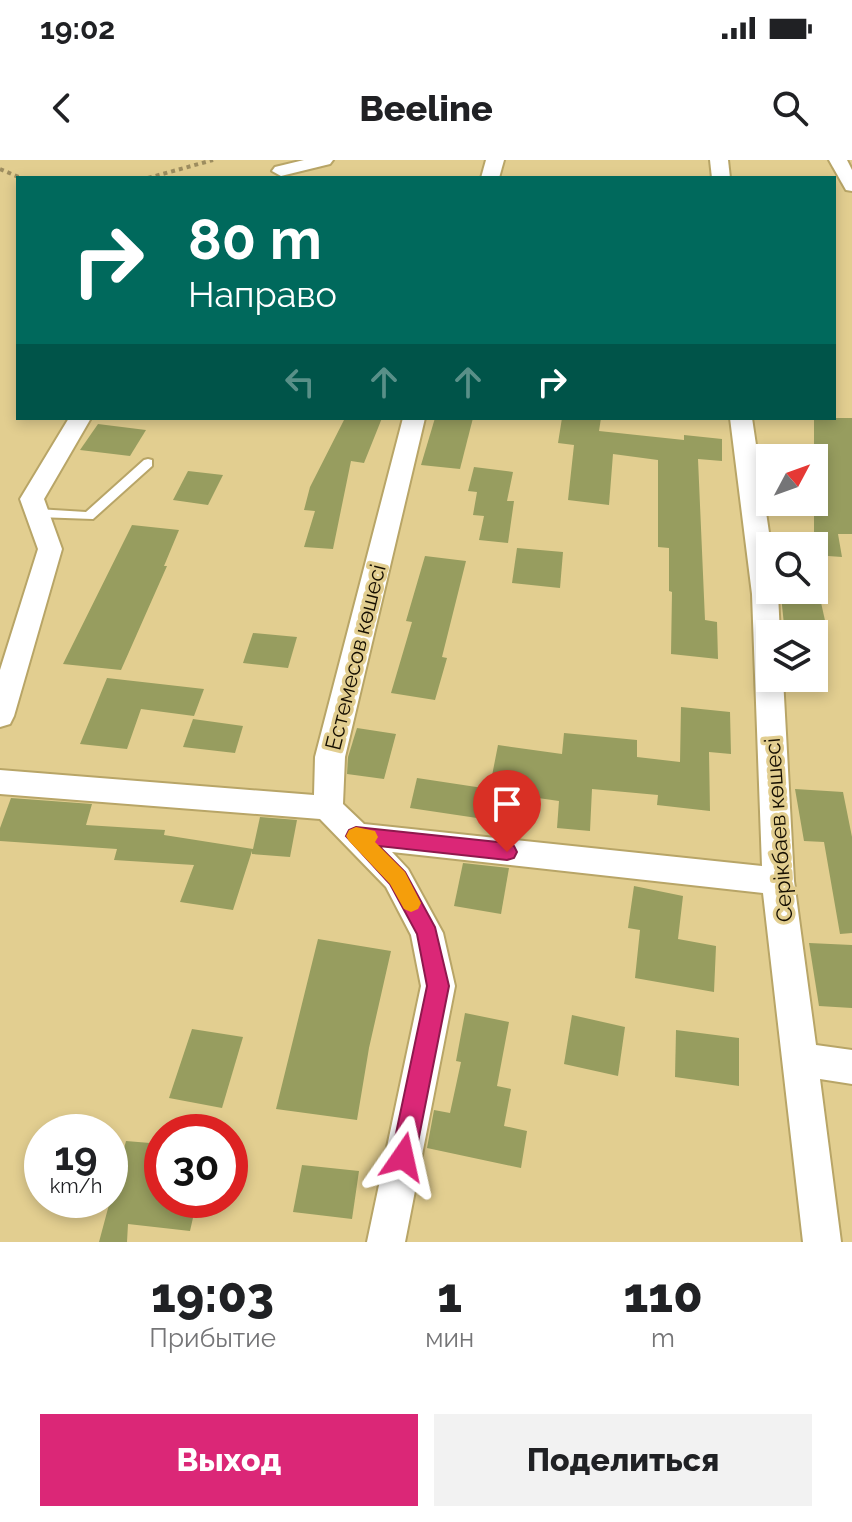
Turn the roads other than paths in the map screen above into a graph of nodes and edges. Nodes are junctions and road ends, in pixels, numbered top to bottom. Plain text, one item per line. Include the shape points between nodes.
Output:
1 (324, 160) edge
2 (838, 160) edge
3 (281, 171) dead end
4 (852, 186) edge
5 (79, 420) edge
6 (414, 420) edge
7 (741, 420) edge
8 (148, 463) dead end
9 (37, 513) junction
10 (0, 716) edge
11 (0, 782) edge
12 (328, 808) junction
13 (356, 836) junction
14 (778, 881) junction
15 (801, 1060) junction
16 (852, 1067) edge
17 (386, 1242) edge
18 (822, 1242) edge

1 - 3 street
2 - 4 street
5 - 9 street via 32,499
6 - 12 street, Естемесов көшесі via 330,757
7 - 14 street, Серікбаев көшесі via 765,594
8 - 9 lane via 89,516
9 - 10 street via 50,549
11 - 12 street
12 - 13 street
13 - 14 street
13 - 17 street via 397,878 427,933 438,986
14 - 15 street, Серікбаев көшесі
15 - 16 street
15 - 18 street, Серікбаев көшесі

